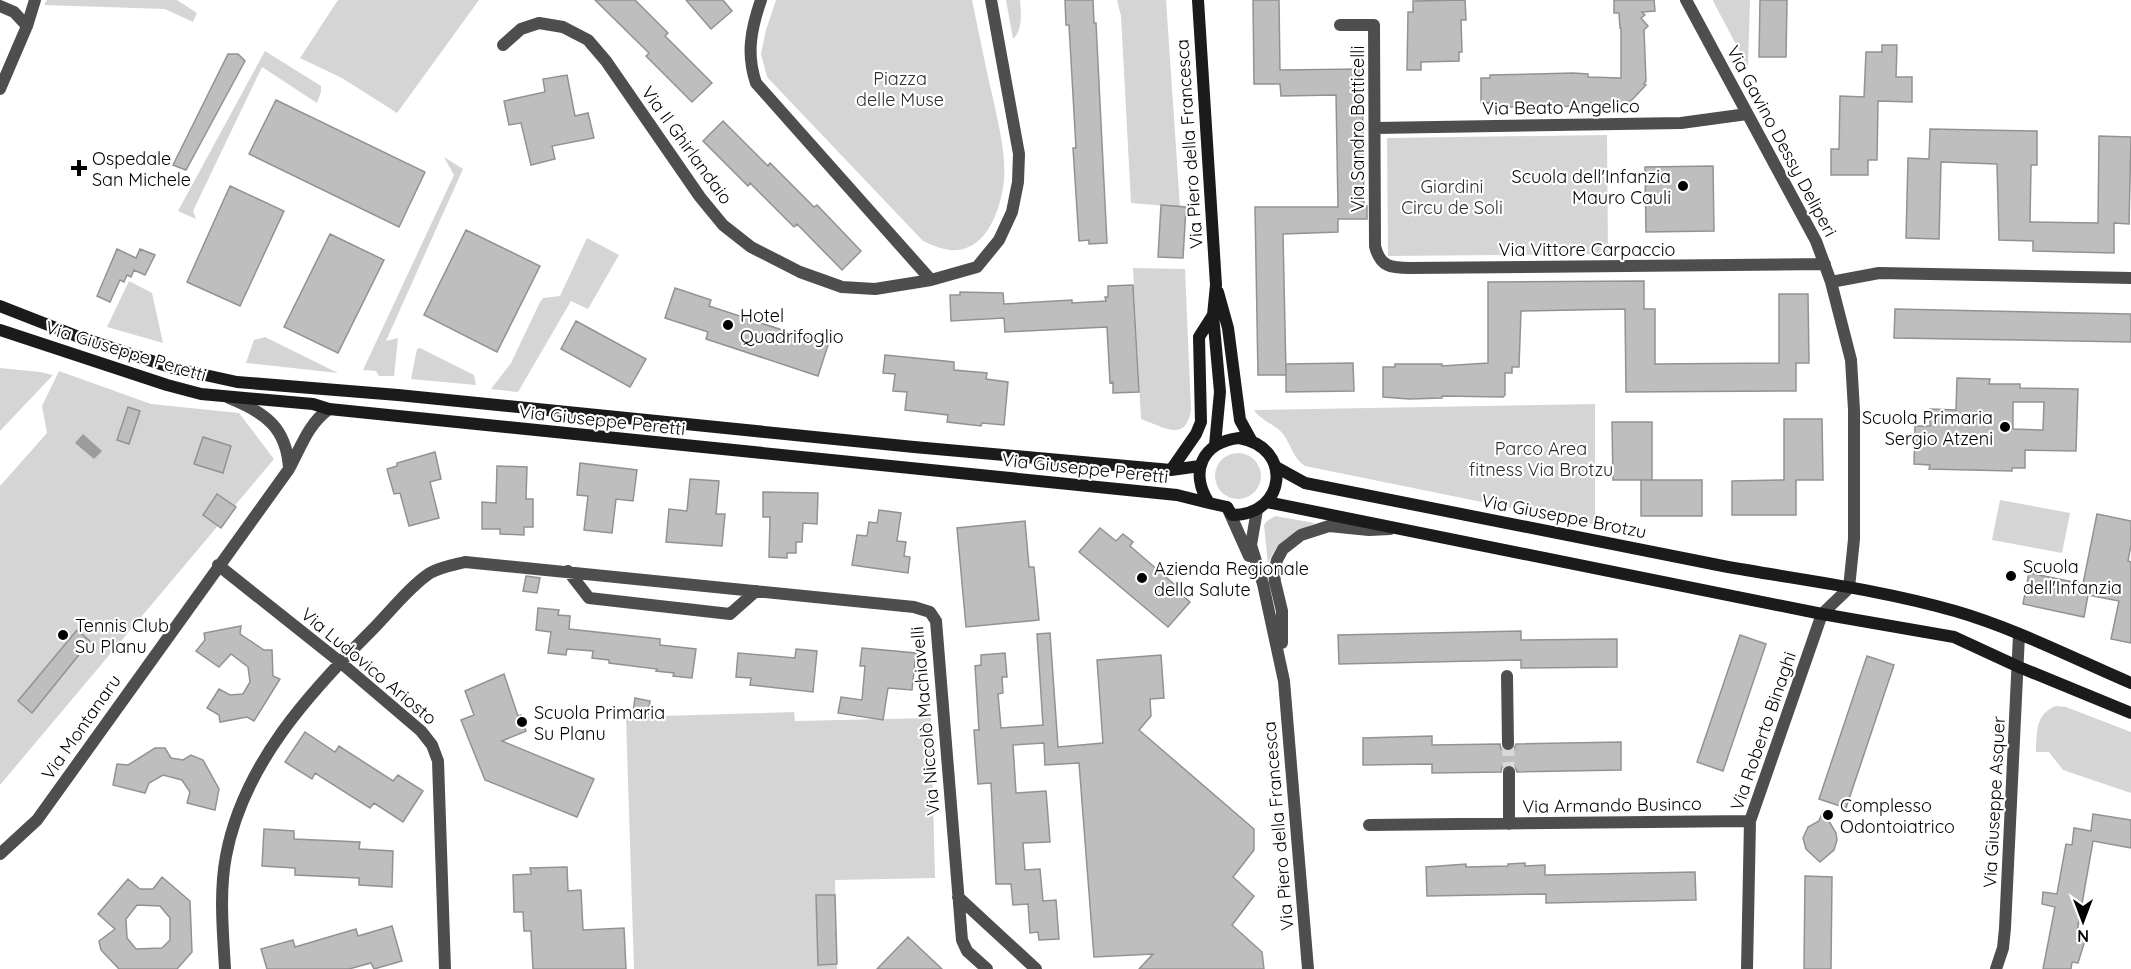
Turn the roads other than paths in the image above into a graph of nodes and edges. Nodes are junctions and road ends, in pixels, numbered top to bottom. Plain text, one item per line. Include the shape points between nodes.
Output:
1 (35, 0) edge
2 (761, 0) edge
3 (991, 0) edge
4 (1198, 0) edge
5 (1686, 0) edge
6 (0, 6) edge
7 (1340, 25) dead end
8 (27, 26) junction
9 (503, 45) dead end
10 (0, 88) edge
11 (1747, 114) junction
12 (1375, 128) junction
13 (1375, 233) joint
14 (1825, 264) junction
15 (2131, 278) edge
16 (931, 280) junction
17 (1831, 282) junction
18 (1216, 285) junction
19 (0, 306) edge
20 (1213, 315) junction
21 (0, 330) edge
22 (225, 396) junction
23 (328, 409) junction
24 (1251, 440) junction
25 (1215, 445) junction
26 (1200, 466) junction
27 (1276, 467) junction
28 (289, 469) junction
29 (1171, 470) junction
30 (1209, 503) junction
31 (1262, 506) junction
32 (1227, 507) junction
33 (1392, 528) junction
34 (218, 565) junction
35 (568, 571) junction
36 (1263, 584) junction
37 (1849, 588) junction
38 (756, 591) junction
39 (1822, 614) junction
40 (2019, 635) junction
41 (340, 662) junction
42 (2019, 668) junction
43 (1508, 676) dead end
44 (1284, 681) junction
45 (2131, 683) edge
46 (2131, 714) edge
47 (1508, 744) tunnel mouth
48 (1509, 772) tunnel mouth
49 (1750, 821) junction
50 (1509, 824) junction
51 (1370, 825) dead end
52 (0, 854) edge
53 (958, 897) junction
54 (225, 969) edge
55 (445, 969) edge
56 (987, 969) edge
57 (1036, 969) edge
58 (1308, 969) edge
59 (1747, 969) edge
60 (1996, 969) edge

1 - 8 street
2 - 16 street via 750,45 750,66 756,83
3 - 16 street via 1019,154 1012,212 999,240 977,267
4 - 18 street, Via Piero della Francesca
5 - 11 street, Via Gavino Dessy Deliperi
6 - 8 street via 14,12
7 - 12 street, Via Sandro Botticelli via 1374,25
8 - 10 street
9 - 16 street, Via Il Ghirlandaio via 520,29 539,23 563,27 588,39 700,197 723,225 751,247 800,272 842,287 875,289
11 - 12 street, Via Beato Angelico via 1681,123
11 - 14 street, Via Gavino Dessy Deliperi via 1804,216
12 - 13 street, Via Sandro Botticelli
13 - 14 street, Via Vittore Carpaccio via 1378,257 1395,268
14 - 17 street, Via Gavino Dessy Deliperi
15 - 17 street via 1879,273
17 - 37 street, Via Gavino Dessy Deliperi via 1851,360 1854,400 1854,538
18 - 20 street, Via Piero della Francesca
18 - 24 street, Via Piero della Francesca via 1228,328 1240,420
19 - 29 street, Via Giuseppe Peretti via 173,368 237,382
20 - 25 street, Via Piero della Francesca via 1220,392
20 - 29 street via 1199,337 1201,422
21 - 22 street, Via Giuseppe Peretti via 167,385
22 - 23 street, Via Giuseppe Peretti via 313,404
22 - 28 street via 265,415 276,427 284,441
23 - 28 street, Via Montanaru via 306,434
23 - 30 street, Via Giuseppe Peretti via 1177,495
24 - 25 street via 1226,439
24 - 27 street via 1262,446
25 - 26 street
26 - 29 street, Via Giuseppe Peretti
26 - 30 street via 1202,492
27 - 31 street via 1274,491
27 - 37 street, Via Giuseppe Brotzu via 1305,483
28 - 34 street, Via Montanaru
30 - 32 street
31 - 32 street via 1245,515 1232,515
31 - 33 street
31 - 36 street, Via Piero della Francesca via 1251,545
32 - 36 street, Via Piero della Francesca
33 - 39 street
33 - 44 street, Via Piero della Francesca via 1329,526 1301,535 1283,549 1274,573 1282,611
34 - 41 street, Via Ludovico Ariosto
34 - 52 street, Via Montanaru via 37,820
35 - 38 street, Via Niccolò Machiavelli
35 - 38 street via 589,598 730,614
35 - 41 street, Via Niccolò Machiavelli via 465,562 445,567 413,588
36 - 44 street, Via Piero della Francesca
37 - 39 street
37 - 40 street, Via Giuseppe Brotzu via 1957,612
38 - 53 street, Via Niccolò Machiavelli via 914,607 930,612 936,621
39 - 42 street via 1954,637
39 - 49 street, Via Roberto Binaghi
40 - 42 street, Via Giuseppe Asquer
40 - 45 street, Via Giuseppe Brotzu
41 - 54 street, Via Niccolò Machiavelli via 269,751 236,821 222,888
41 - 55 street, Via Ludovico Ariosto via 421,731 438,761
42 - 46 street
42 - 60 street, Via Giuseppe Asquer via 2005,928
43 - 47 street
44 - 58 street, Via Piero della Francesca
48 - 50 street, Via Armando Businco
49 - 50 street, Via Armando Businco
49 - 59 street, Via Roberto Binaghi
50 - 51 street, Via Armando Businco
53 - 56 street, Via Niccolò Machiavelli via 962,940 967,951
53 - 57 street

